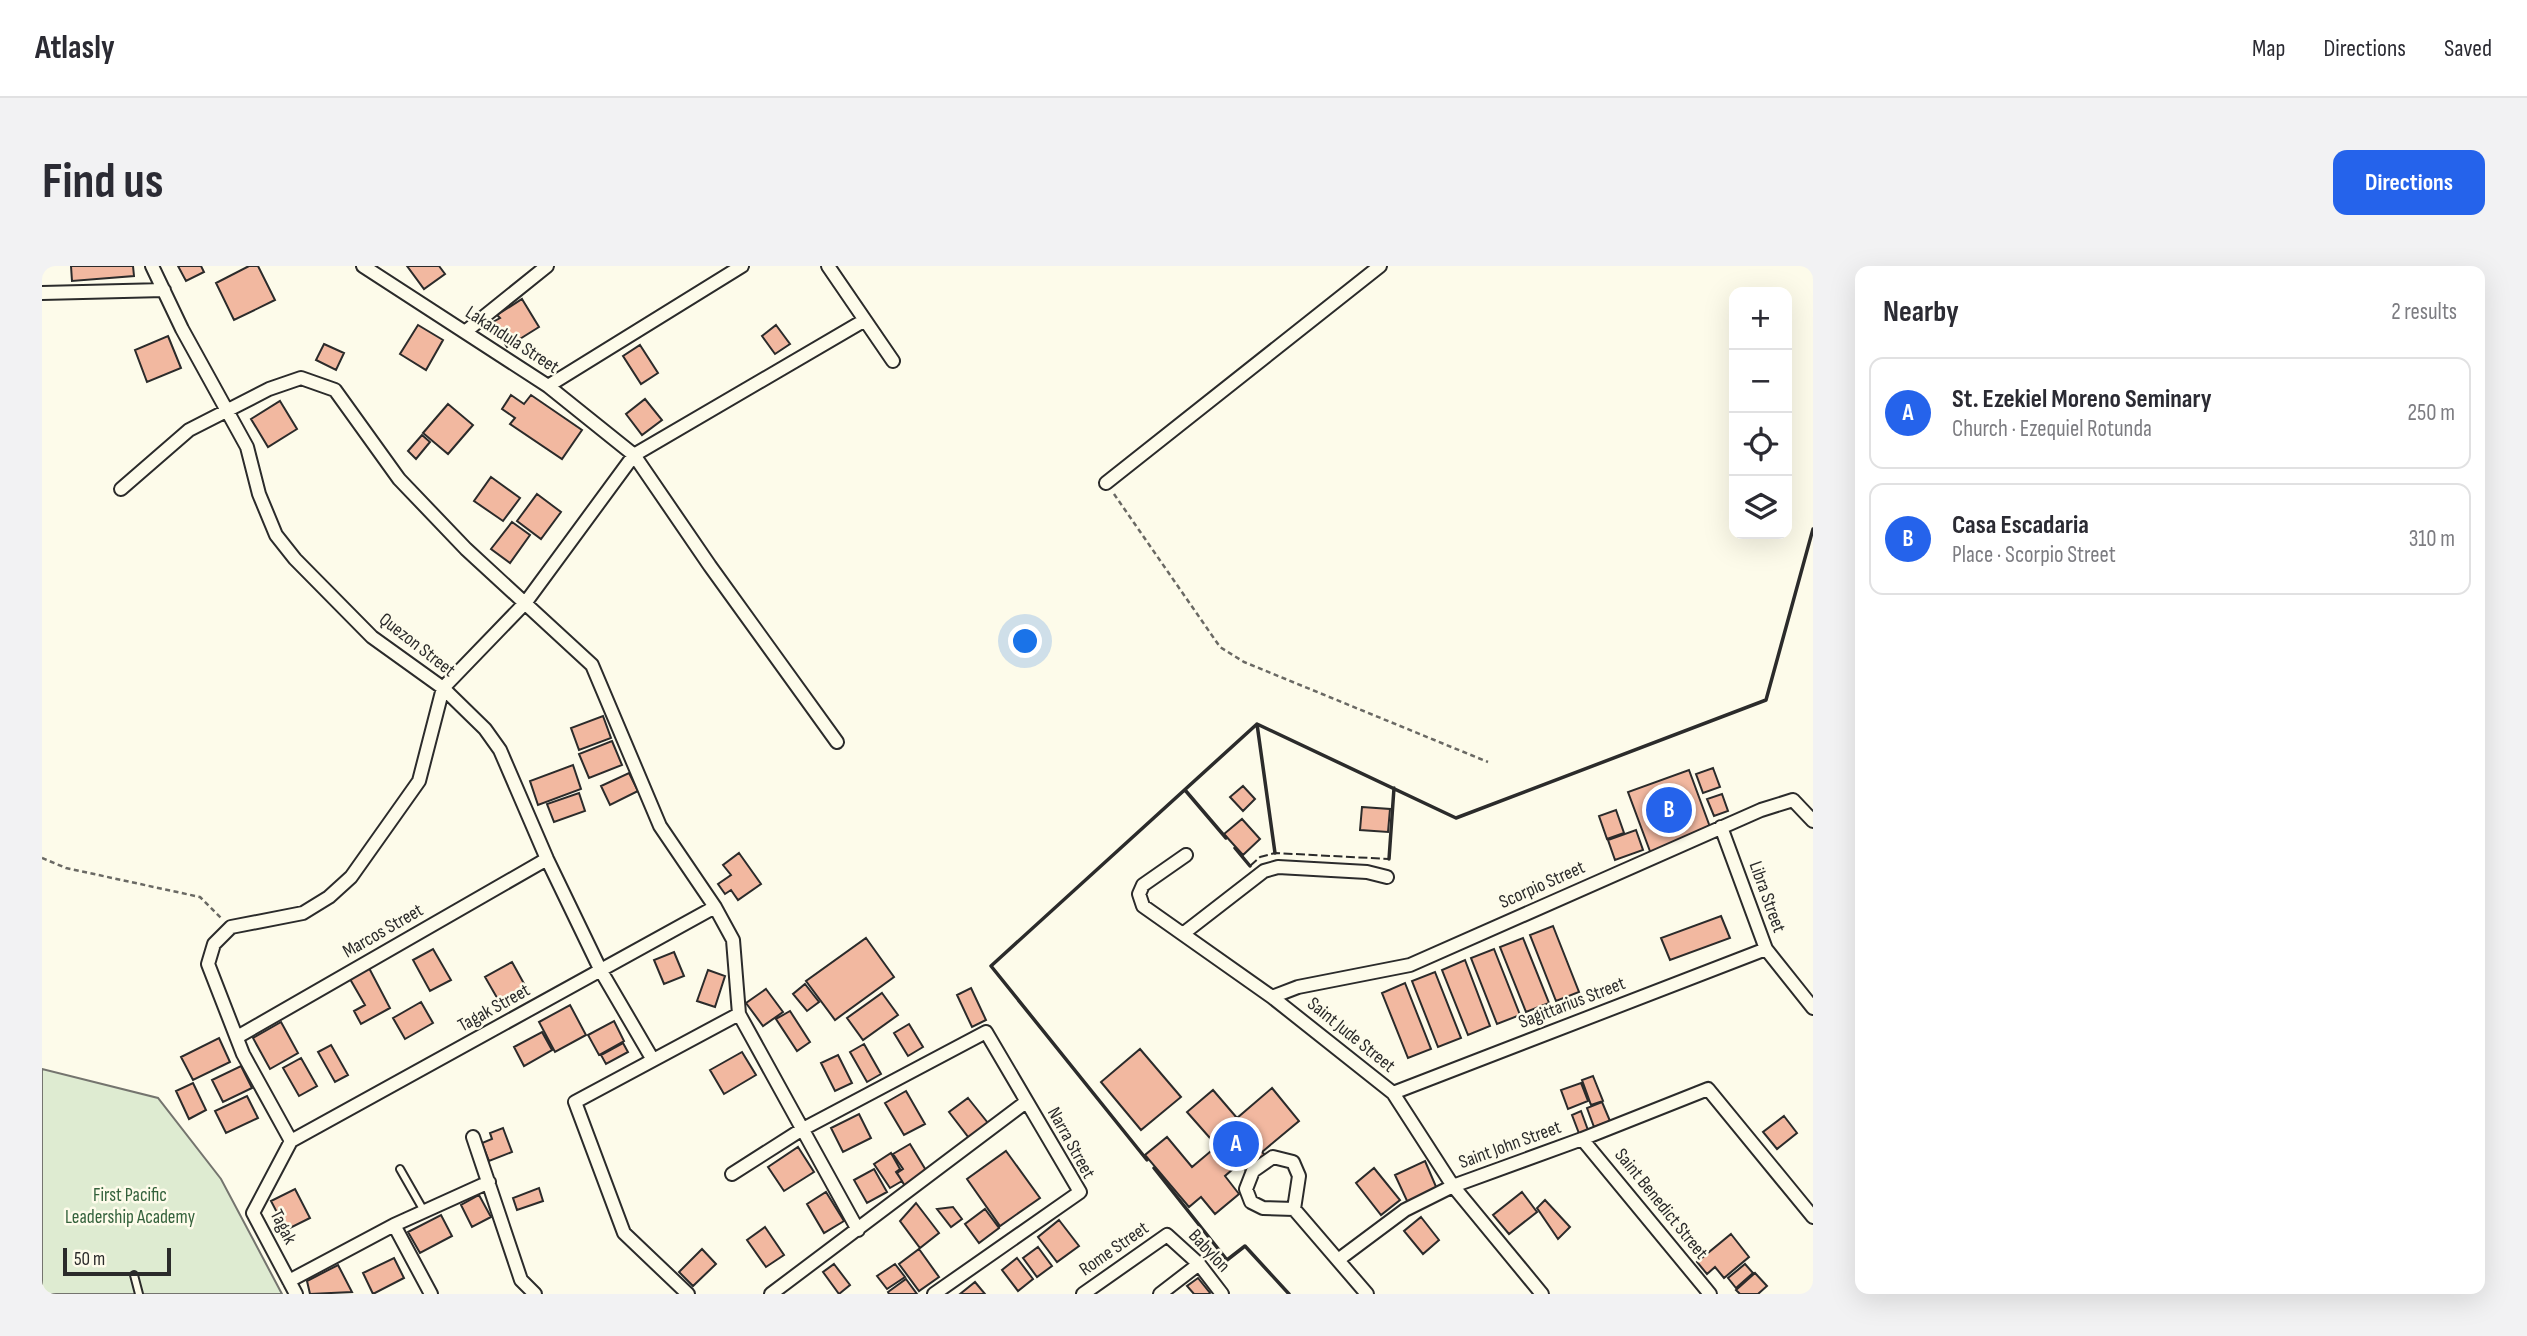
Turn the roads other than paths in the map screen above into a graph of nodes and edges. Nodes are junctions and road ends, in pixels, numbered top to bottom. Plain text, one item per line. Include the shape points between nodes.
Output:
1 (152, 266) edge
2 (363, 266) edge
3 (547, 266) edge
4 (742, 266) edge
5 (828, 266) edge
6 (1380, 266) edge
7 (164, 290) junction
8 (42, 293) edge
9 (865, 320) junction
10 (465, 332) junction
11 (893, 361) dead end
12 (548, 386) junction
13 (227, 409) junction
14 (634, 455) junction
15 (1106, 483) road end
16 (121, 489) dead end
17 (526, 603) junction
18 (443, 688) junction
19 (837, 742) dead end
20 (1813, 821) edge
21 (1721, 827) junction
22 (1186, 855) dead end
23 (547, 859) junction
24 (1387, 877) dead end
25 (715, 907) junction
26 (1184, 933) junction
27 (1766, 949) junction
28 (601, 971) junction
29 (1272, 997) junction
30 (1813, 1008) edge
31 (739, 1014) junction
32 (239, 1036) junction
33 (653, 1060) junction
34 (1393, 1093) junction
35 (1026, 1102) junction
36 (801, 1130) junction
37 (474, 1137) dead end
38 (1583, 1139) junction
39 (291, 1141) junction
40 (400, 1169) dead end
41 (732, 1174) dead end
42 (489, 1182) junction
43 (1453, 1186) junction
44 (1294, 1209) junction
45 (424, 1211) junction
46 (1813, 1217) edge
47 (394, 1225) junction
48 (858, 1230) junction
49 (1167, 1235) joint
50 (1338, 1260) junction
51 (1199, 1264) junction
52 (134, 1275) dead end
53 (289, 1281) junction
54 (139, 1294) edge
55 (296, 1294) edge
56 (431, 1294) edge
57 (535, 1294) edge
58 (688, 1294) edge
59 (771, 1294) edge
60 (934, 1294) edge
61 (1083, 1294) edge
62 (1160, 1294) edge
63 (1222, 1294) edge
64 (1367, 1294) edge
65 (1542, 1294) edge
66 (1710, 1294) edge

1 - 7 street, Quezon Street
2 - 10 street, Lakandula Street
3 - 10 street
4 - 12 street
5 - 9 street
6 - 15 street
7 - 8 street
7 - 13 street, Quezon Street
9 - 11 street
9 - 14 street
10 - 12 street, Lakandula Street
12 - 14 street, Lakandula Street
13 - 16 street via 189,430
13 - 17 street via 301,378 335,390 399,479
13 - 18 street, Quezon Street via 247,447 276,535 372,637
14 - 17 street
14 - 19 street, Lakandula Street
17 - 18 street
17 - 25 street via 592,665 660,826
18 - 23 street, Quezon Street via 500,750
18 - 32 street via 419,781 351,877 303,913 231,927 214,944 208,964
20 - 21 street, Scorpio Street via 1793,800
21 - 27 street, Libra Street
21 - 29 street, Scorpio Street via 1410,965 1298,987
22 - 26 street, Saint Jude Street via 1143,885 1139,894 1143,906
23 - 28 street, Quezon Street
23 - 32 street, Marcos Street
24 - 26 street via 1278,867 1264,871
25 - 28 street, Tagak Street
25 - 31 street via 733,940
26 - 29 street, Saint Jude Street
27 - 30 street, Libra Street
27 - 34 street, Sagittarius Street
28 - 33 street, Quezon Street
28 - 39 street, Tagak Street
29 - 34 street, Saint Jude Street
31 - 33 street
31 - 36 street
32 - 39 street via 243,1054
33 - 58 street via 575,1102 624,1233
34 - 43 street, Saint Jude Street
35 - 36 street, Narra Street via 986,1032
35 - 48 street
35 - 60 street, Narra Street via 1080,1192
36 - 41 street
36 - 48 street
37 - 42 street
38 - 43 street, Saint John Street
38 - 46 street, Saint John Street via 1708,1089
38 - 66 street, Saint Benedict Street
39 - 53 street, Tagak via 253,1213
40 - 45 lane
42 - 45 street
42 - 57 street via 521,1280
43 - 50 street, Saint John Street via 1405,1210
43 - 65 street, Saint Jude Street
44 - 44 street via 1256,1206 1247,1195 1253,1171 1273,1157 1287,1158 1297,1169
44 - 50 street
45 - 47 street
47 - 53 street
47 - 56 street
48 - 59 street
49 - 51 street, Babylon
49 - 61 street, Rome Street
50 - 64 street
51 - 62 street
51 - 63 street, Babylon
52 - 54 lane
53 - 55 street, Tagak

